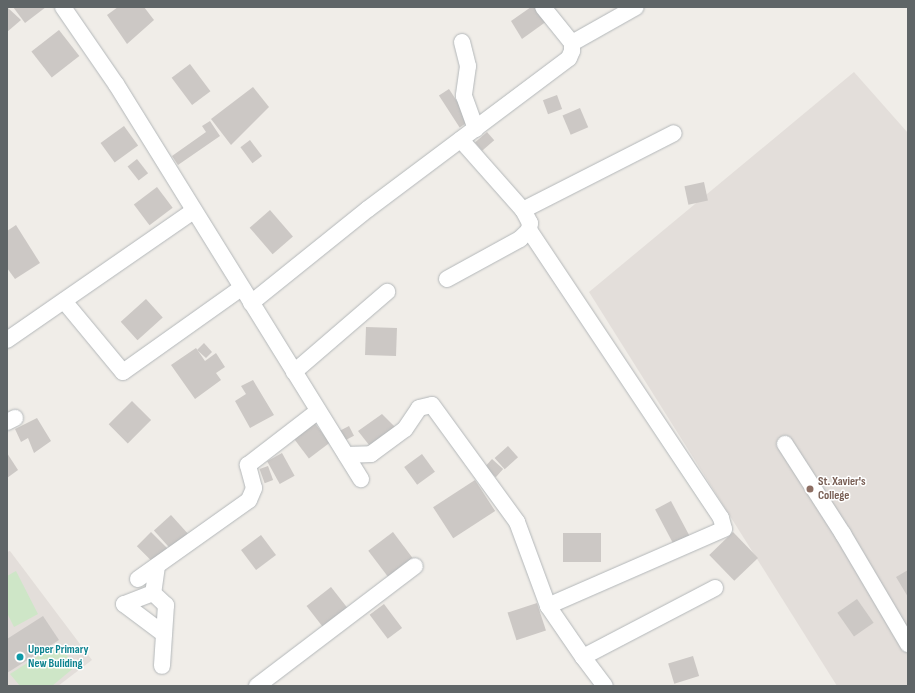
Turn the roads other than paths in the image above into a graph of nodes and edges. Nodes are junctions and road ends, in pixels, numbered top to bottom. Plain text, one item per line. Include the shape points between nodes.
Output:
1 (63, 7) edge
2 (543, 7) edge
3 (636, 7) edge
4 (462, 42) dead end
5 (572, 43) junction
6 (476, 129) junction
7 (674, 133) dead end
8 (461, 140) junction
9 (523, 210) junction
10 (193, 211) junction
11 (529, 230) junction
12 (447, 279) dead end
13 (241, 288) junction
14 (387, 292) dead end
15 (64, 301) junction
16 (251, 303) junction
17 (7, 340) edge
18 (294, 372) junction
19 (318, 411) junction
20 (785, 444) dead end
21 (346, 456) junction
22 (361, 479) dead end
23 (157, 566) junction
24 (415, 566) dead end
25 (138, 579) dead end
26 (715, 588) dead end
27 (153, 593) junction
28 (548, 606) junction
29 (164, 634) junction
30 (908, 644) edge
31 (583, 657) junction
32 (162, 666) dead end
33 (257, 686) edge
34 (605, 686) edge

1 - 10 street via 116,84
2 - 5 street
3 - 5 street
4 - 6 street via 468,66 464,96
5 - 6 street via 572,51 562,66
6 - 8 street
7 - 9 street
8 - 9 street
8 - 16 street via 368,209
9 - 11 street via 530,223
10 - 13 street
10 - 15 street
11 - 12 street via 520,239
11 - 28 street via 721,518 724,529
13 - 15 street via 123,372
13 - 16 street
14 - 18 street
15 - 17 street
16 - 18 street
18 - 19 street
19 - 21 street
19 - 23 street via 248,465 247,470 254,488 249,500
20 - 30 street via 843,534
21 - 22 street
21 - 28 street via 371,454 405,429 419,408 432,405 517,522
23 - 25 street
23 - 27 street
24 - 33 street
26 - 31 street
27 - 29 street via 166,605
27 - 29 street via 124,604
28 - 31 street
29 - 32 street
31 - 34 street

